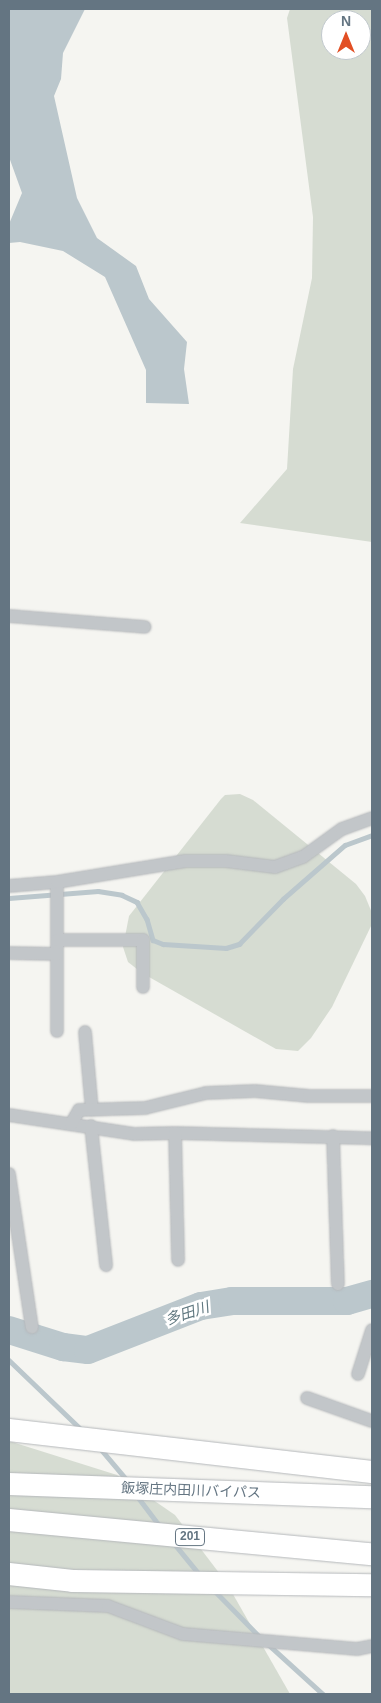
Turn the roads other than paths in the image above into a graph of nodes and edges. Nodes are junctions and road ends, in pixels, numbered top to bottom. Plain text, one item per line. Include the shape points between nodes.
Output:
1 (9, 616) edge
2 (145, 627) dead end
3 (372, 818) edge
4 (57, 882) junction
5 (9, 886) edge
6 (57, 940) junction
7 (9, 953) edge
8 (57, 954) junction
9 (143, 987) dead end
10 (57, 1031) dead end
11 (84, 1032) dead end
12 (372, 1096) edge
13 (92, 1110) junction
14 (9, 1115) edge
15 (71, 1124) junction
16 (91, 1126) junction
17 (175, 1133) junction
18 (334, 1136) junction
19 (372, 1138) edge
20 (9, 1174) edge
21 (178, 1260) dead end
22 (106, 1265) dead end
23 (338, 1284) dead end
24 (32, 1327) dead end
25 (372, 1330) edge
26 (358, 1374) dead end
27 (307, 1398) dead end
28 (372, 1422) edge
29 (9, 1430) edge
30 (372, 1472) edge
31 (9, 1484) edge
32 (372, 1497) edge
33 (9, 1520) edge
34 (372, 1554) edge
35 (9, 1574) edge
36 (372, 1584) edge
37 (9, 1602) edge
38 (372, 1646) edge

1 - 2 street
3 - 4 street via 342,829 303,857 276,867 185,862
4 - 5 street
4 - 6 street
6 - 8 street
6 - 9 street via 143,940
7 - 8 street
8 - 10 street
11 - 13 street
12 - 13 street via 309,1096 255,1091 206,1093 145,1108
13 - 15 street via 79,1110
14 - 15 street
15 - 16 street
16 - 17 street via 134,1134
16 - 22 street
17 - 18 street
17 - 21 street
18 - 19 street
18 - 23 street
20 - 24 street
25 - 26 street
27 - 28 street
29 - 30 highway
31 - 32 highway, 飯塚庄内田川バイパス
33 - 34 highway, 201
35 - 36 highway via 73,1581
37 - 38 street via 108,1606 183,1634 357,1649

